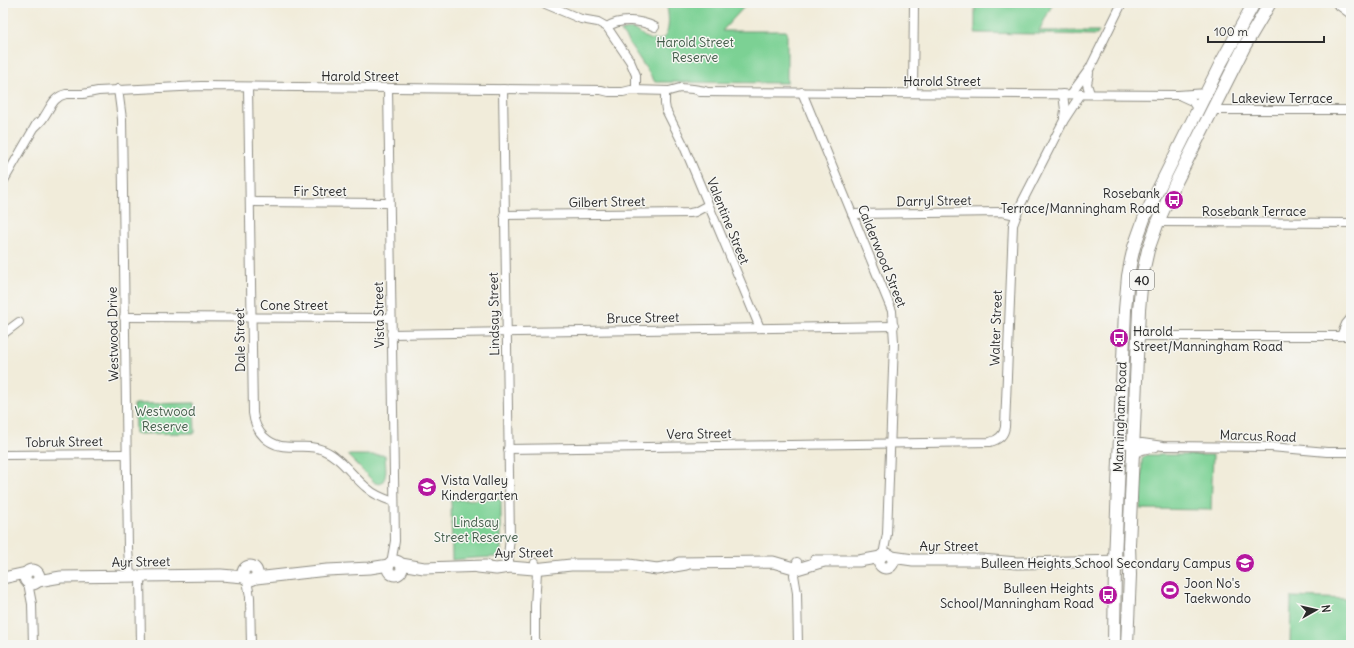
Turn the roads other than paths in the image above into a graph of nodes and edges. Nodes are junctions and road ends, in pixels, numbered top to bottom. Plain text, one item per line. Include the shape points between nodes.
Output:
1 (543, 3) edge
2 (914, 3) edge
3 (1122, 3) edge
4 (1270, 3) edge
5 (1339, 3) edge
6 (1253, 4) edge
7 (1351, 12) edge
8 (607, 27) junction
9 (654, 27) dead end
10 (1090, 68) junction
11 (248, 87) junction
12 (388, 88) junction
13 (121, 89) junction
14 (503, 89) junction
15 (636, 90) junction
16 (665, 91) junction
17 (802, 92) junction
18 (913, 93) junction
19 (1207, 93) junction
20 (1067, 94) junction
21 (1081, 94) junction
22 (1090, 94) junction
23 (1178, 95) junction
24 (1198, 110) junction
25 (1212, 110) junction
26 (1351, 110) edge
27 (1064, 120) junction
28 (3, 182) edge
29 (250, 202) junction
30 (389, 203) junction
31 (708, 205) junction
32 (852, 214) junction
33 (504, 215) junction
34 (1016, 215) junction
35 (1158, 222) junction
36 (1351, 223) edge
37 (252, 317) junction
38 (124, 318) junction
39 (391, 318) junction
40 (1351, 318) edge
41 (19, 322) dead end
42 (894, 326) junction
43 (760, 328) junction
44 (506, 332) junction
45 (3, 334) edge
46 (392, 334) junction
47 (1138, 336) junction
48 (1341, 336) junction
49 (1351, 336) edge
50 (890, 443) junction
51 (1120, 446) junction
52 (1164, 446) junction
53 (508, 449) junction
54 (1134, 449) junction
55 (1351, 452) edge
56 (126, 454) junction
57 (3, 455) edge
58 (394, 502) junction
59 (887, 559) junction
60 (1129, 560) junction
61 (1115, 561) junction
62 (510, 563) junction
63 (395, 566) junction
64 (797, 566) junction
65 (535, 567) junction
66 (250, 575) junction
67 (132, 576) junction
68 (3, 578) edge
69 (32, 579) junction
70 (33, 645) edge
71 (141, 645) edge
72 (251, 645) edge
73 (535, 645) edge
74 (798, 645) edge
75 (1114, 645) edge
76 (1127, 645) edge

1 - 8 street via 581,20 598,22
2 - 18 street
3 - 10 street
4 - 25 main road, Manningham Road / 40
5 - 7 main road
6 - 19 main road, Manningham Road / 40
8 - 9 street via 620,21 645,23
8 - 15 street via 636,75
10 - 20 street
10 - 22 street via 1087,84
11 - 12 street, Harold Street
11 - 13 street, Harold Street
11 - 29 street, Dale Street
12 - 14 street, Harold Street
12 - 30 street, Vista Street
13 - 28 street, Harold Street via 58,97 35,127
13 - 38 street, Westwood Drive
14 - 15 street, Harold Street
14 - 33 street, Lindsay Street
15 - 16 street, Harold Street
16 - 17 street, Harold Street
16 - 31 street, Valentine Street via 665,107
17 - 18 street, Harold Street
17 - 32 street, Calderwood Street
18 - 20 street, Harold Street
19 - 23 street, Harold Street
19 - 24 main road, Manningham Road / 40
20 - 21 street, Harold Street
20 - 27 street, Walter Street
21 - 22 street, Harold Street
21 - 27 street, Walter Street
22 - 23 street, Harold Street
23 - 24 street via 1192,101
24 - 51 main road, Manningham Road / 40 via 1145,216 1134,247 1126,291
25 - 26 street, Lakeview Terrace
25 - 35 main road, Manningham Road / 40
27 - 34 street, Walter Street
29 - 30 street, Fir Street
29 - 37 street, Dale Street
30 - 39 street, Vista Street
31 - 33 street, Gilbert Street via 690,213
31 - 43 street, Valentine Street
32 - 34 street, Darryl Street via 1002,212
32 - 42 street, Calderwood Street via 891,307
33 - 44 street, Lindsay Street
34 - 50 street, Walter Street via 1012,230 1005,427 1002,435 990,442
35 - 36 street, Rosebank Terrace
35 - 47 main road, Manningham Road / 40 via 1142,277
37 - 38 street, Cone Street
37 - 39 street, Cone Street
37 - 58 street, Dale Street via 253,413 255,424 261,434 278,446 314,447 328,452 367,488
38 - 56 street, Westwood Drive
39 - 46 street, Vista Street
40 - 48 street
41 - 45 street
42 - 43 street, Bruce Street
42 - 50 street, Calderwood Street
43 - 44 street, Bruce Street
44 - 46 street, Bruce Street
44 - 53 street, Lindsay Street
46 - 58 street, Vista Street
47 - 48 street
47 - 54 main road, Manningham Road / 40
48 - 49 street
50 - 53 street, Vera Street
50 - 59 street, Calderwood Street
51 - 54 street, Marcus Road
51 - 61 main road, Manningham Road / 40
52 - 54 street, Marcus Road
52 - 54 street, Marcus Road
52 - 55 street, Marcus Road via 1264,447
53 - 62 street, Lindsay Street
54 - 60 main road, Manningham Road / 40
56 - 57 street, Tobruk Street
56 - 67 street, Westwood Drive via 126,561
58 - 63 street, Vista Street
59 - 61 street, Ayr Street via 1017,563
59 - 64 street, Ayr Street via 821,562 807,560
60 - 61 street, Ayr Street
60 - 76 main road, Manningham Road / 40
61 - 75 main road, Manningham Road / 40
62 - 63 street, Ayr Street via 496,569
62 - 65 street, Ayr Street
63 - 66 street, Ayr Street
64 - 65 street, Ayr Street via 786,560 686,564 657,569 629,565
64 - 74 street
65 - 73 street
66 - 67 street, Ayr Street
66 - 72 street
67 - 69 street, Ayr Street
67 - 71 street, Westwood Drive
68 - 69 street, Ayr Street
69 - 70 street

